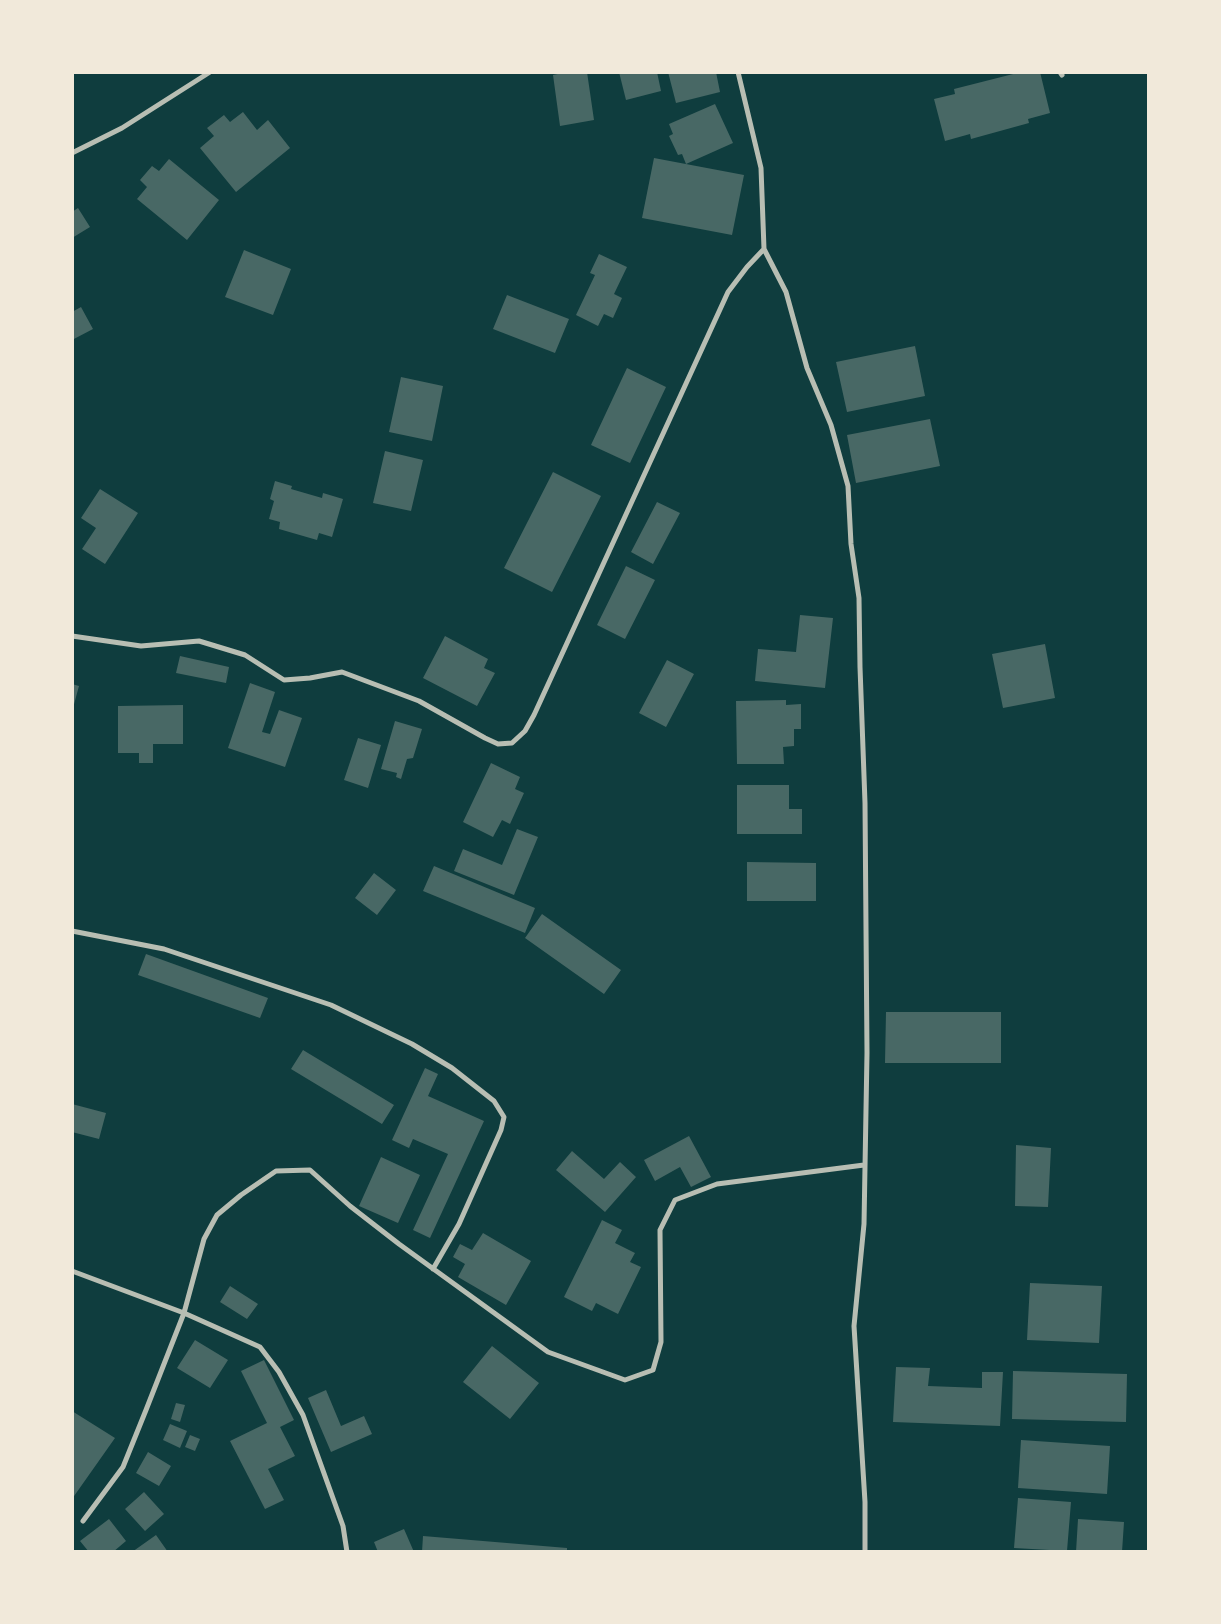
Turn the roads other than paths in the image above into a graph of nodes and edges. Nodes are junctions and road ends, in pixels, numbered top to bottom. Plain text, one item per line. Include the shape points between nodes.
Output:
1 (210, 72) edge
2 (738, 72) edge
3 (72, 153) edge
4 (764, 248) junction
5 (72, 636) edge
6 (72, 931) edge
7 (864, 1165) junction
8 (433, 1269) junction
9 (72, 1271) edge
10 (184, 1313) junction
11 (83, 1521) dead end
12 (347, 1552) edge
13 (865, 1552) edge

1 - 3 street via 122,128
2 - 4 street via 761,168
4 - 5 street via 728,292 534,716 512,743 498,744 419,701 342,672 284,680 245,655 199,641 141,646
4 - 7 street via 786,292 807,368 831,426 848,486 851,544 859,598 865,803 867,1053
6 - 8 street via 164,949 331,1005 412,1044 452,1068 494,1101 504,1117 501,1130 459,1224
7 - 8 street via 717,1184 675,1200 660,1230 661,1342 653,1370 624,1380 548,1352
7 - 13 street via 864,1224 854,1326
8 - 10 street via 350,1206 310,1170 276,1172 217,1215 204,1239
9 - 10 street
10 - 11 street via 123,1467
10 - 12 street via 260,1347 279,1372 303,1415 343,1526

